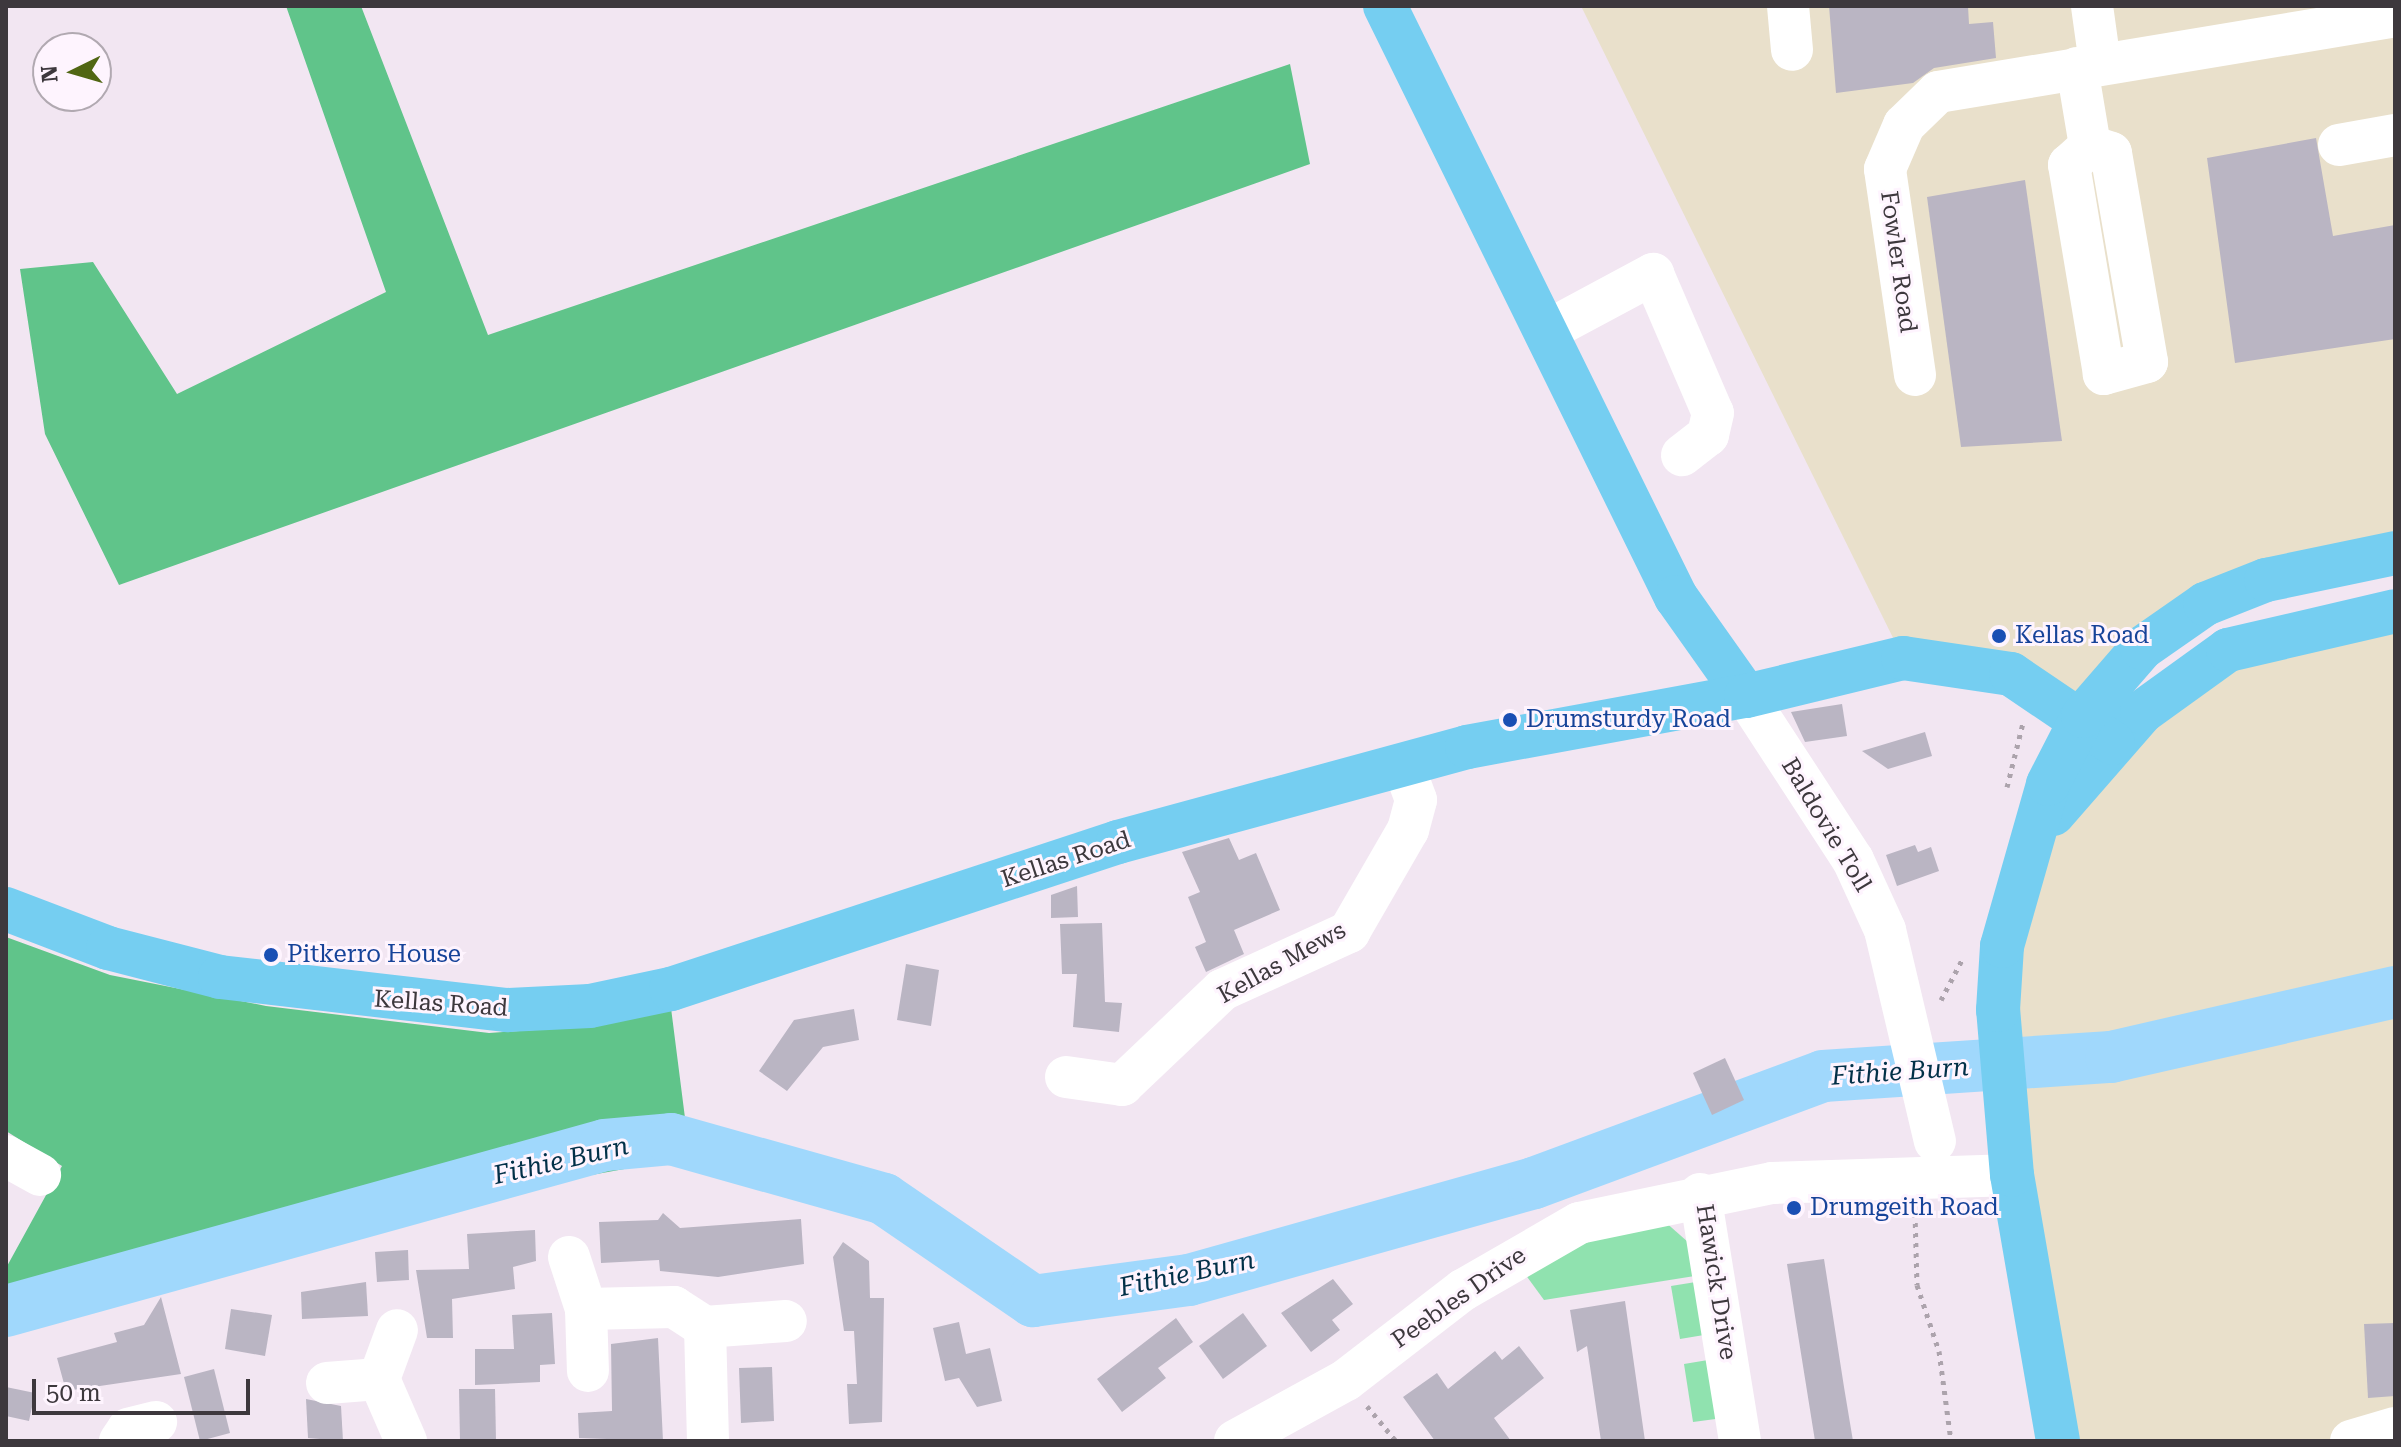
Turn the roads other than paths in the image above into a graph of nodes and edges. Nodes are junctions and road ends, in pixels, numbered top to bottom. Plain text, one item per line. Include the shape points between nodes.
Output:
1 (1385, 6) edge
2 (1788, 6) edge
3 (2092, 6) edge
4 (2395, 16) edge
5 (1792, 50) dead end
6 (2089, 66) junction
7 (2395, 135) edge
8 (2339, 145) dead end
9 (2090, 146) dead end
10 (1545, 332) junction
11 (1915, 375) dead end
12 (1682, 455) dead end
13 (2395, 553) edge
14 (2395, 611) edge
15 (1746, 696) junction
16 (2098, 729) junction
17 (1403, 764) junction
18 (6, 909) edge
19 (1066, 1077) dead end
20 (1933, 1130) dead end
21 (2012, 1175) junction
22 (1700, 1194) junction
23 (569, 1257) dead end
24 (586, 1309) junction
25 (786, 1321) dead end
26 (705, 1327) junction
27 (397, 1330) dead end
28 (588, 1371) dead end
29 (379, 1379) junction
30 (327, 1383) dead end
31 (156, 1422) dead end
32 (2395, 1428) edge
33 (120, 1441) edge
34 (406, 1441) edge
35 (708, 1441) edge
36 (1235, 1441) edge
37 (1740, 1441) edge
38 (2058, 1441) edge
39 (2351, 1441) edge

1 - 10 main road
2 - 5 street
3 - 6 street
4 - 6 street, Fowler Road
6 - 9 street
6 - 11 street, Fowler Road via 1938,92 1904,125 1885,169
7 - 8 street
10 - 12 street via 1653,274 1713,413 1708,435
10 - 15 main road via 1676,597
13 - 16 main road via 2266,580 2205,604 2142,648
14 - 16 main road via 2228,650
15 - 16 main road, Kellas Road via 1903,658 2011,674
15 - 17 main road, Kellas Road
15 - 20 street, Baldovie Toll via 1853,860 1885,930 1921,1016
16 - 21 main road via 2048,784 2019,870 2002,946 1998,1010
17 - 18 main road, Kellas Road via 1118,842 671,989 590,1006 432,1005 220,977 108,948
17 - 19 street, Kellas Mews via 1416,800 1408,830 1349,932 1222,990 1122,1085
21 - 22 street, Hawick Drive
21 - 38 main road
22 - 36 street, Peebles Drive via 1579,1223 1463,1290 1346,1380
22 - 37 street, Hawick Drive
23 - 24 street
24 - 26 street via 674,1307
24 - 28 street
25 - 26 street
26 - 35 street
27 - 29 street
29 - 30 street
29 - 34 street
31 - 33 street via 128,1429
32 - 39 street

